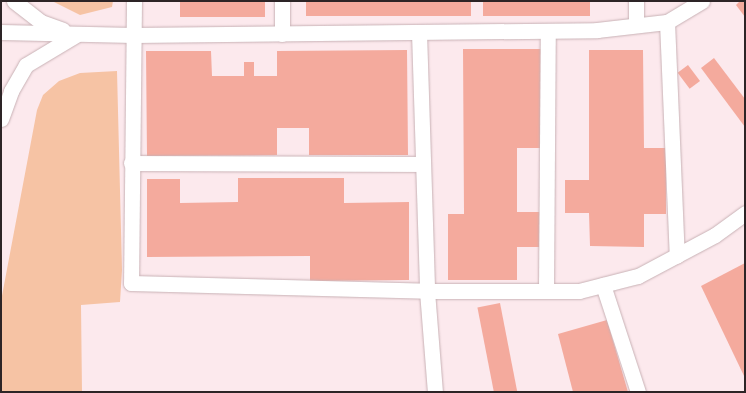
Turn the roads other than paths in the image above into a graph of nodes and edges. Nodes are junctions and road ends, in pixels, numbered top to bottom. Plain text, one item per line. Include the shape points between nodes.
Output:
1 (14, 1) edge
2 (134, 1) edge
3 (282, 1) edge
4 (636, 1) edge
5 (702, 1) edge
6 (668, 22) junction
7 (636, 26) junction
8 (548, 31) junction
9 (1, 32) edge
10 (419, 32) junction
11 (282, 34) junction
12 (76, 35) junction
13 (133, 36) junction
14 (1, 119) edge
15 (131, 163) junction
16 (423, 164) junction
17 (745, 213) edge
18 (677, 256) junction
19 (603, 285) junction
20 (546, 291) junction
21 (427, 292) junction
22 (435, 392) edge
23 (638, 392) edge

1 - 12 street via 41,22
2 - 13 street
3 - 11 street
4 - 7 street
5 - 6 street
6 - 7 street
6 - 18 street
7 - 8 street
8 - 10 street
8 - 20 street
9 - 12 street
10 - 11 street
10 - 16 street
11 - 13 street
12 - 13 street
12 - 14 street via 26,65 11,91
13 - 15 street
15 - 16 street
15 - 21 street via 130,283
16 - 21 street
17 - 18 street via 715,235
18 - 19 street via 638,276
19 - 20 street via 579,291
19 - 23 street
20 - 21 street
21 - 22 street

